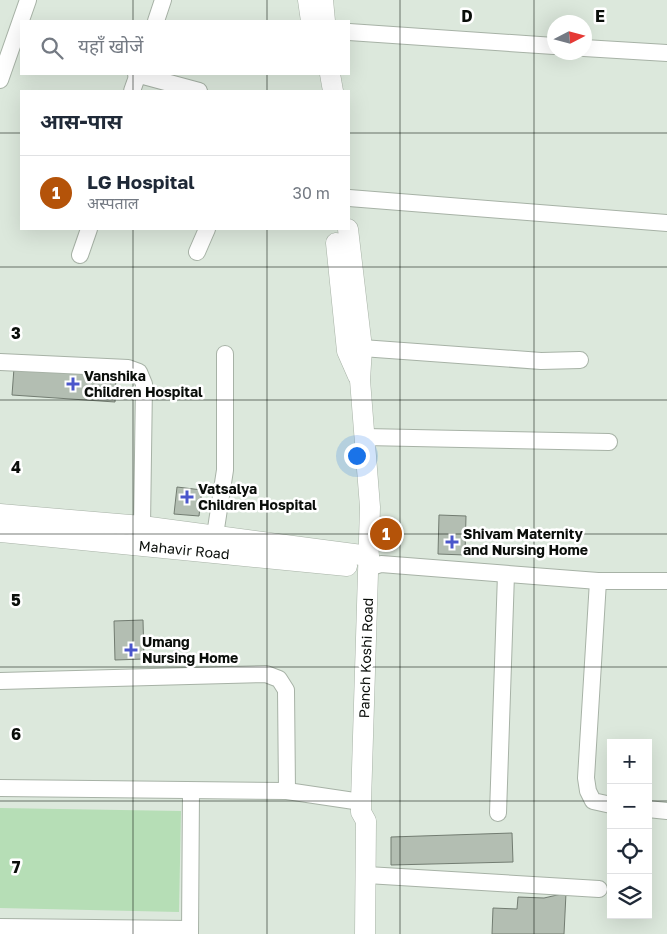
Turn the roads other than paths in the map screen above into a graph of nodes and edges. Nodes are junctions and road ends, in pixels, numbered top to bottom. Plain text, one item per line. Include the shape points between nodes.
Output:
1 (28, 0) edge
2 (163, 0) edge
3 (308, 0) edge
4 (323, 0) edge
5 (23, 20) edge
6 (156, 20) edge
7 (311, 20) edge
8 (325, 20) edge
9 (350, 32) edge
10 (19, 34) edge
11 (547, 46) edge
12 (592, 48) edge
13 (667, 53) edge
14 (137, 75) edge
15 (141, 75) edge
16 (317, 75) edge
17 (330, 75) edge
18 (0, 80) edge
19 (132, 90) edge
20 (195, 90) edge
21 (319, 90) edge
22 (332, 90) edge
23 (350, 198) edge
24 (667, 223) edge
25 (89, 230) edge
26 (207, 230) edge
27 (334, 230) edge
28 (348, 230) edge
29 (197, 252) dead end
30 (80, 255) dead end
31 (362, 348) junction
32 (225, 354) dead end
33 (580, 360) dead end
34 (0, 362) edge
35 (360, 380) junction
36 (364, 437) junction
37 (609, 442) dead end
38 (0, 514) edge
39 (142, 526) junction
40 (0, 532) edge
41 (216, 535) junction
42 (138, 546) junction
43 (373, 563) junction
44 (506, 574) junction
45 (598, 581) junction
46 (667, 581) edge
47 (0, 681) edge
48 (0, 788) edge
49 (191, 791) junction
50 (287, 791) junction
51 (607, 804) edge
52 (361, 807) junction
53 (652, 809) edge
54 (667, 811) edge
55 (498, 813) dead end
56 (367, 875) junction
57 (599, 890) dead end
58 (0, 927) edge
59 (73, 931) edge
60 (190, 932) edge
61 (354, 934) edge
62 (365, 934) edge

1 - 5 street
2 - 6 street
3 - 7 street
4 - 8 street
9 - 11 street
10 - 18 street
12 - 13 street
14 - 19 street
15 - 20 street
16 - 21 street
17 - 22 street
23 - 24 street
25 - 30 street
26 - 29 street
27 - 35 street, Panch Koshi Road via 347,351
28 - 31 street, Panch Koshi Road
31 - 33 street via 540,361
31 - 35 street, Panch Koshi Road
32 - 41 street via 225,470
34 - 39 street via 128,368 139,372 144,384
35 - 36 street, Panch Koshi Road
36 - 37 street
36 - 43 street, Panch Koshi Road
38 - 39 street
39 - 41 street
39 - 42 street
40 - 42 street, Mahavir Road
41 - 43 street
42 - 43 street, Mahavir Road
43 - 44 street
43 - 52 street, Panch Koshi Road
44 - 45 street
44 - 55 street
45 - 46 street
45 - 51 street via 586,778 593,801
47 - 50 street via 266,674 280,679 286,690
48 - 49 street
49 - 50 street
49 - 60 street
50 - 52 street
52 - 56 street, Panch Koshi Road via 366,821
52 - 61 street via 356,821
53 - 54 street
56 - 57 street
56 - 62 street, Panch Koshi Road
58 - 59 street
59 - 60 street

